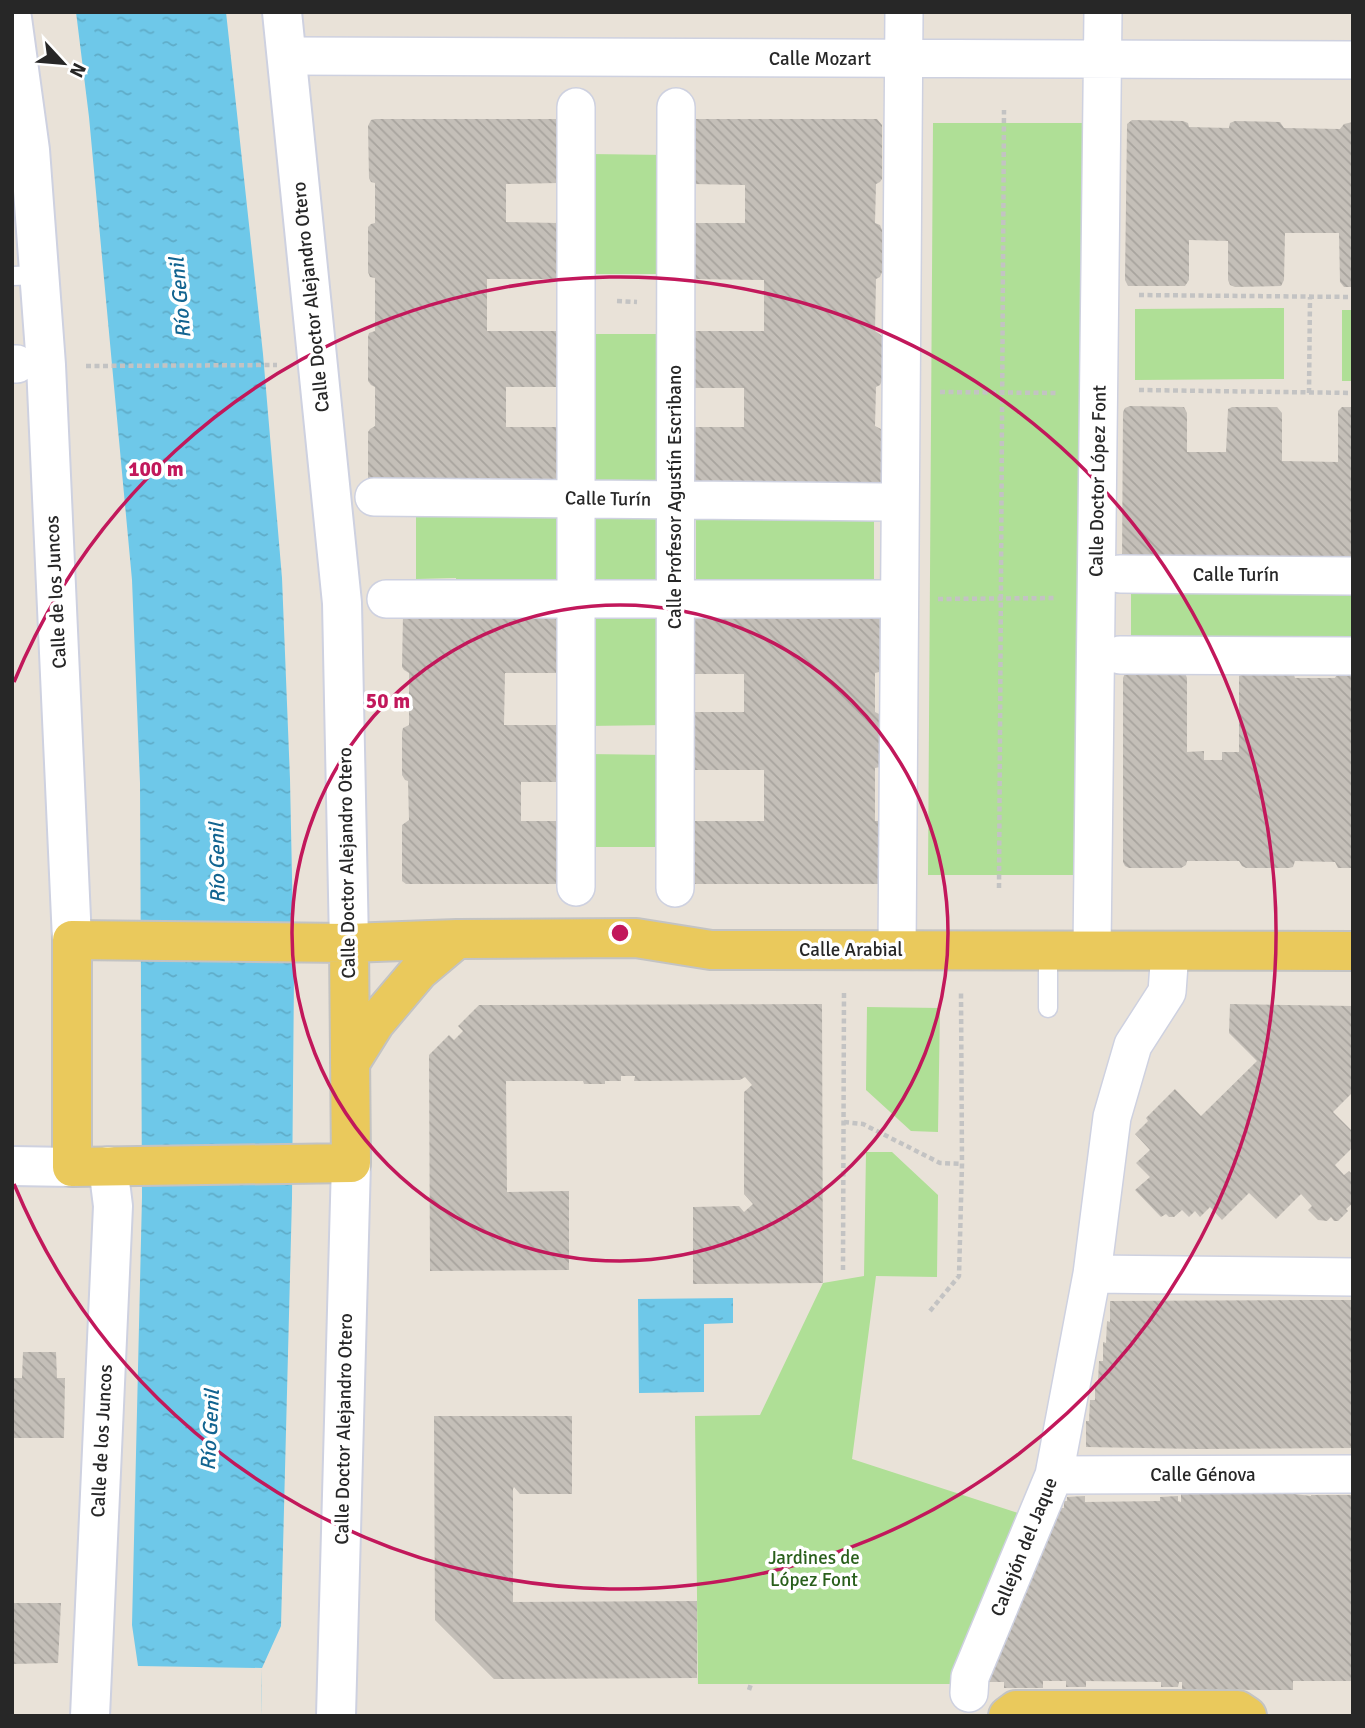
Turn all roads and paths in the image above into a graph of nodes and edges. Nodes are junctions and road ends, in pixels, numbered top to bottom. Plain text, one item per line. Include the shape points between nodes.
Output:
1 (282, 12) edge
2 (904, 12) edge
3 (1103, 12) edge
4 (12, 18) edge
5 (287, 56) junction
6 (904, 59) junction
7 (1102, 60) junction
8 (1353, 61) edge
9 (576, 107) dead end
10 (676, 107) dead end
11 (1004, 110) dead end
12 (26, 276) edge
13 (1134, 295) dead end
14 (1310, 296) junction
15 (1353, 297) edge
16 (576, 301) junction
17 (676, 302) junction
18 (270, 365) dead end
19 (111, 366) dead end
20 (1134, 390) dead end
21 (935, 392) dead end
22 (1003, 393) junction
23 (1309, 393) junction
24 (1353, 393) edge
25 (1064, 394) dead end
26 (374, 497) dead end
27 (576, 499) junction
28 (676, 500) junction
29 (885, 502) dead end
30 (1120, 574) dead end
31 (1353, 576) edge
32 (933, 598) dead end
33 (1001, 598) junction
34 (1063, 598) dead end
35 (386, 599) dead end
36 (675, 599) junction
37 (886, 599) dead end
38 (576, 600) junction
39 (1120, 655) dead end
40 (1353, 656) edge
41 (576, 887) dead end
42 (675, 888) dead end
43 (999, 888) dead end
44 (457, 939) junction
45 (72, 940) junction
46 (349, 943) junction
47 (897, 950) junction
48 (1048, 950) junction
49 (1092, 950) junction
50 (1170, 951) junction
51 (1353, 951) edge
52 (844, 991) dead end
53 (961, 992) dead end
54 (1048, 1008) dead end
55 (350, 1063) junction
56 (844, 1122) junction
57 (351, 1163) junction
58 (962, 1164) junction
59 (12, 1166) edge
60 (106, 1166) junction
61 (843, 1270) dead end
62 (1092, 1274) junction
63 (1353, 1277) edge
64 (930, 1311) dead end
65 (1054, 1475) junction
66 (1353, 1475) edge
67 (751, 1684) dead end
68 (970, 1685) dead end
69 (749, 1690) dead end
70 (90, 1716) edge
71 (336, 1716) edge
72 (1008, 1716) edge
73 (1247, 1716) edge

1 - 5 main road, Calle Doctor Alejandro Otero
2 - 6 street
3 - 7 street, Calle Doctor López Font
4 - 12 main road, Calle de los Juncos via 30,150
5 - 6 street, Calle Mozart
5 - 46 main road, Calle Doctor Alejandro Otero via 342,603
6 - 7 street, Calle Mozart
6 - 47 street
7 - 8 street, Calle Mozart
7 - 49 street, Calle Doctor López Font
9 - 16 street
10 - 17 street, Calle Profesor Agustín Escribano
11 - 22 path
12 - 45 main road, Calle de los Juncos via 46,365
13 - 14 path
14 - 15 path
14 - 23 path
16 - 17 path
16 - 27 street
17 - 28 street, Calle Profesor Agustín Escribano
18 - 19 path
20 - 23 path
21 - 22 path
22 - 25 path
22 - 33 path
23 - 24 path
26 - 27 street, Calle Turín
27 - 28 street, Calle Turín
27 - 38 street
28 - 29 street, Calle Turín
28 - 36 street, Calle Profesor Agustín Escribano
30 - 31 street, Calle Turín
32 - 33 path
33 - 34 path
33 - 43 path
35 - 38 street
36 - 37 street
36 - 38 street
36 - 42 street, Calle Profesor Agustín Escribano
38 - 41 street
39 - 40 street
44 - 46 main road, Calle Arabial
44 - 47 main road, Calle Arabial via 636,938 711,950
44 - 55 main road via 419,971
45 - 46 main road, Calle Arabial
45 - 60 main road, Calle de los Juncos
46 - 55 main road, Calle Doctor Alejandro Otero
47 - 48 main road, Calle Arabial
48 - 49 main road, Calle Arabial
48 - 54 lane
49 - 50 main road, Calle Arabial
50 - 51 main road, Calle Arabial
50 - 62 street, Callejón del Jaque via 1167,992 1133,1045 1112,1117
52 - 56 path
53 - 58 path
55 - 57 main road, Calle Doctor Alejandro Otero
56 - 58 path via 863,1124 940,1163
56 - 61 path
57 - 60 main road
57 - 71 main road, Calle Doctor Alejandro Otero
58 - 64 path via 958,1276
59 - 60 main road
60 - 70 main road, Calle de los Juncos via 113,1206
62 - 63 street
62 - 65 street, Callejón del Jaque
65 - 66 street, Calle Génova
65 - 68 street, Callejón del Jaque
67 - 69 path
72 - 73 main road via 1017,1710 1238,1710

